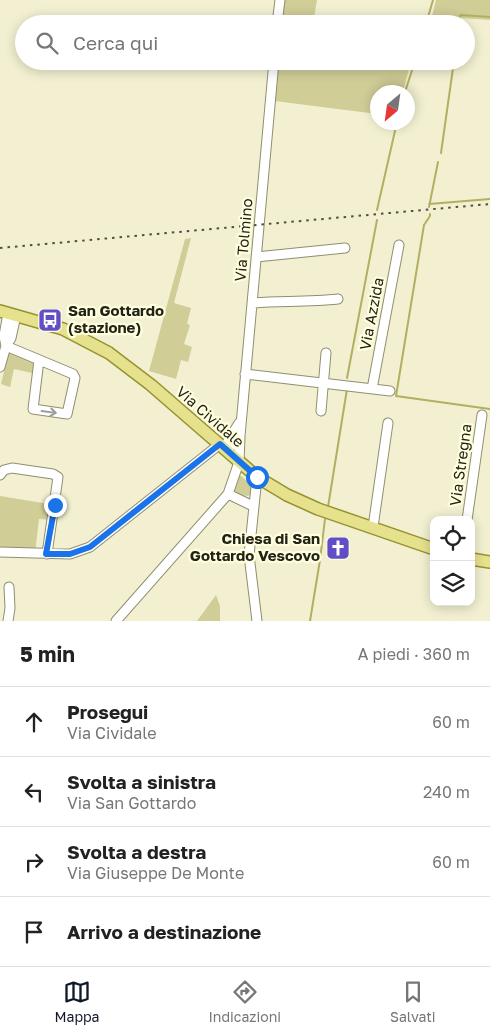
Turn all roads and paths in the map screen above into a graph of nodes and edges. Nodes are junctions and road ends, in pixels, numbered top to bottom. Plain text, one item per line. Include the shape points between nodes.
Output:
1 (280, 0) edge
2 (278, 15) edge
3 (273, 70) edge
4 (399, 245) dead end
5 (345, 248) dead end
6 (256, 257) junction
7 (338, 299) dead end
8 (252, 303) junction
9 (8, 313) edge
10 (6, 346) junction
11 (326, 353) dead end
12 (39, 360) junction
13 (0, 366) edge
14 (245, 374) junction
15 (324, 383) junction
16 (372, 389) junction
17 (390, 391) dead end
18 (321, 410) dead end
19 (482, 415) dead end
20 (388, 423) dead end
21 (238, 433) junction
22 (210, 436) junction
23 (222, 447) junction
24 (239, 462) junction
25 (0, 475) edge
26 (257, 477) junction
27 (278, 490) junction
28 (228, 494) junction
29 (253, 503) junction
30 (468, 516) edge
31 (373, 527) junction
32 (430, 548) edge
33 (0, 552) edge
34 (46, 554) junction
35 (475, 560) edge
36 (490, 562) edge
37 (9, 587) dead end
38 (8, 621) edge
39 (116, 621) edge
40 (257, 621) edge

1 - 2 street
3 - 6 street, Via Tolmino
4 - 16 street, Via Azzida
5 - 6 street
6 - 8 street, Via Tolmino
7 - 8 street
8 - 14 street, Via Tolmino
9 - 10 street via 4,336
9 - 22 main road, Via Cividale via 68,331 109,353
10 - 12 street
10 - 13 street
11 - 15 street
12 -> 12 street via 32,408 68,414 74,375
14 - 15 street
14 - 21 street, Via Tolmino
15 - 16 street
15 - 18 street
16 - 17 street
19 - 30 street, Via Stregna
20 - 31 street
21 - 22 street
21 - 23 street, Via Tolmino
21 - 24 street, Via Tolmino
22 - 23 main road, Via Cividale
23 - 24 main road, Via Cividale
23 - 34 street via 90,547 70,554
24 - 26 main road, Via Cividale
24 - 28 street, Via Tolmino
25 - 34 street via 12,468 58,477
26 - 27 main road, Via Cividale
26 - 29 street
27 - 29 street via 262,490
27 - 31 main road, Via Cividale via 308,506
28 - 29 street
28 - 39 street
29 - 40 street via 249,559
31 - 32 main road, Via Cividale
33 - 34 street
35 - 36 main road
37 - 38 street

